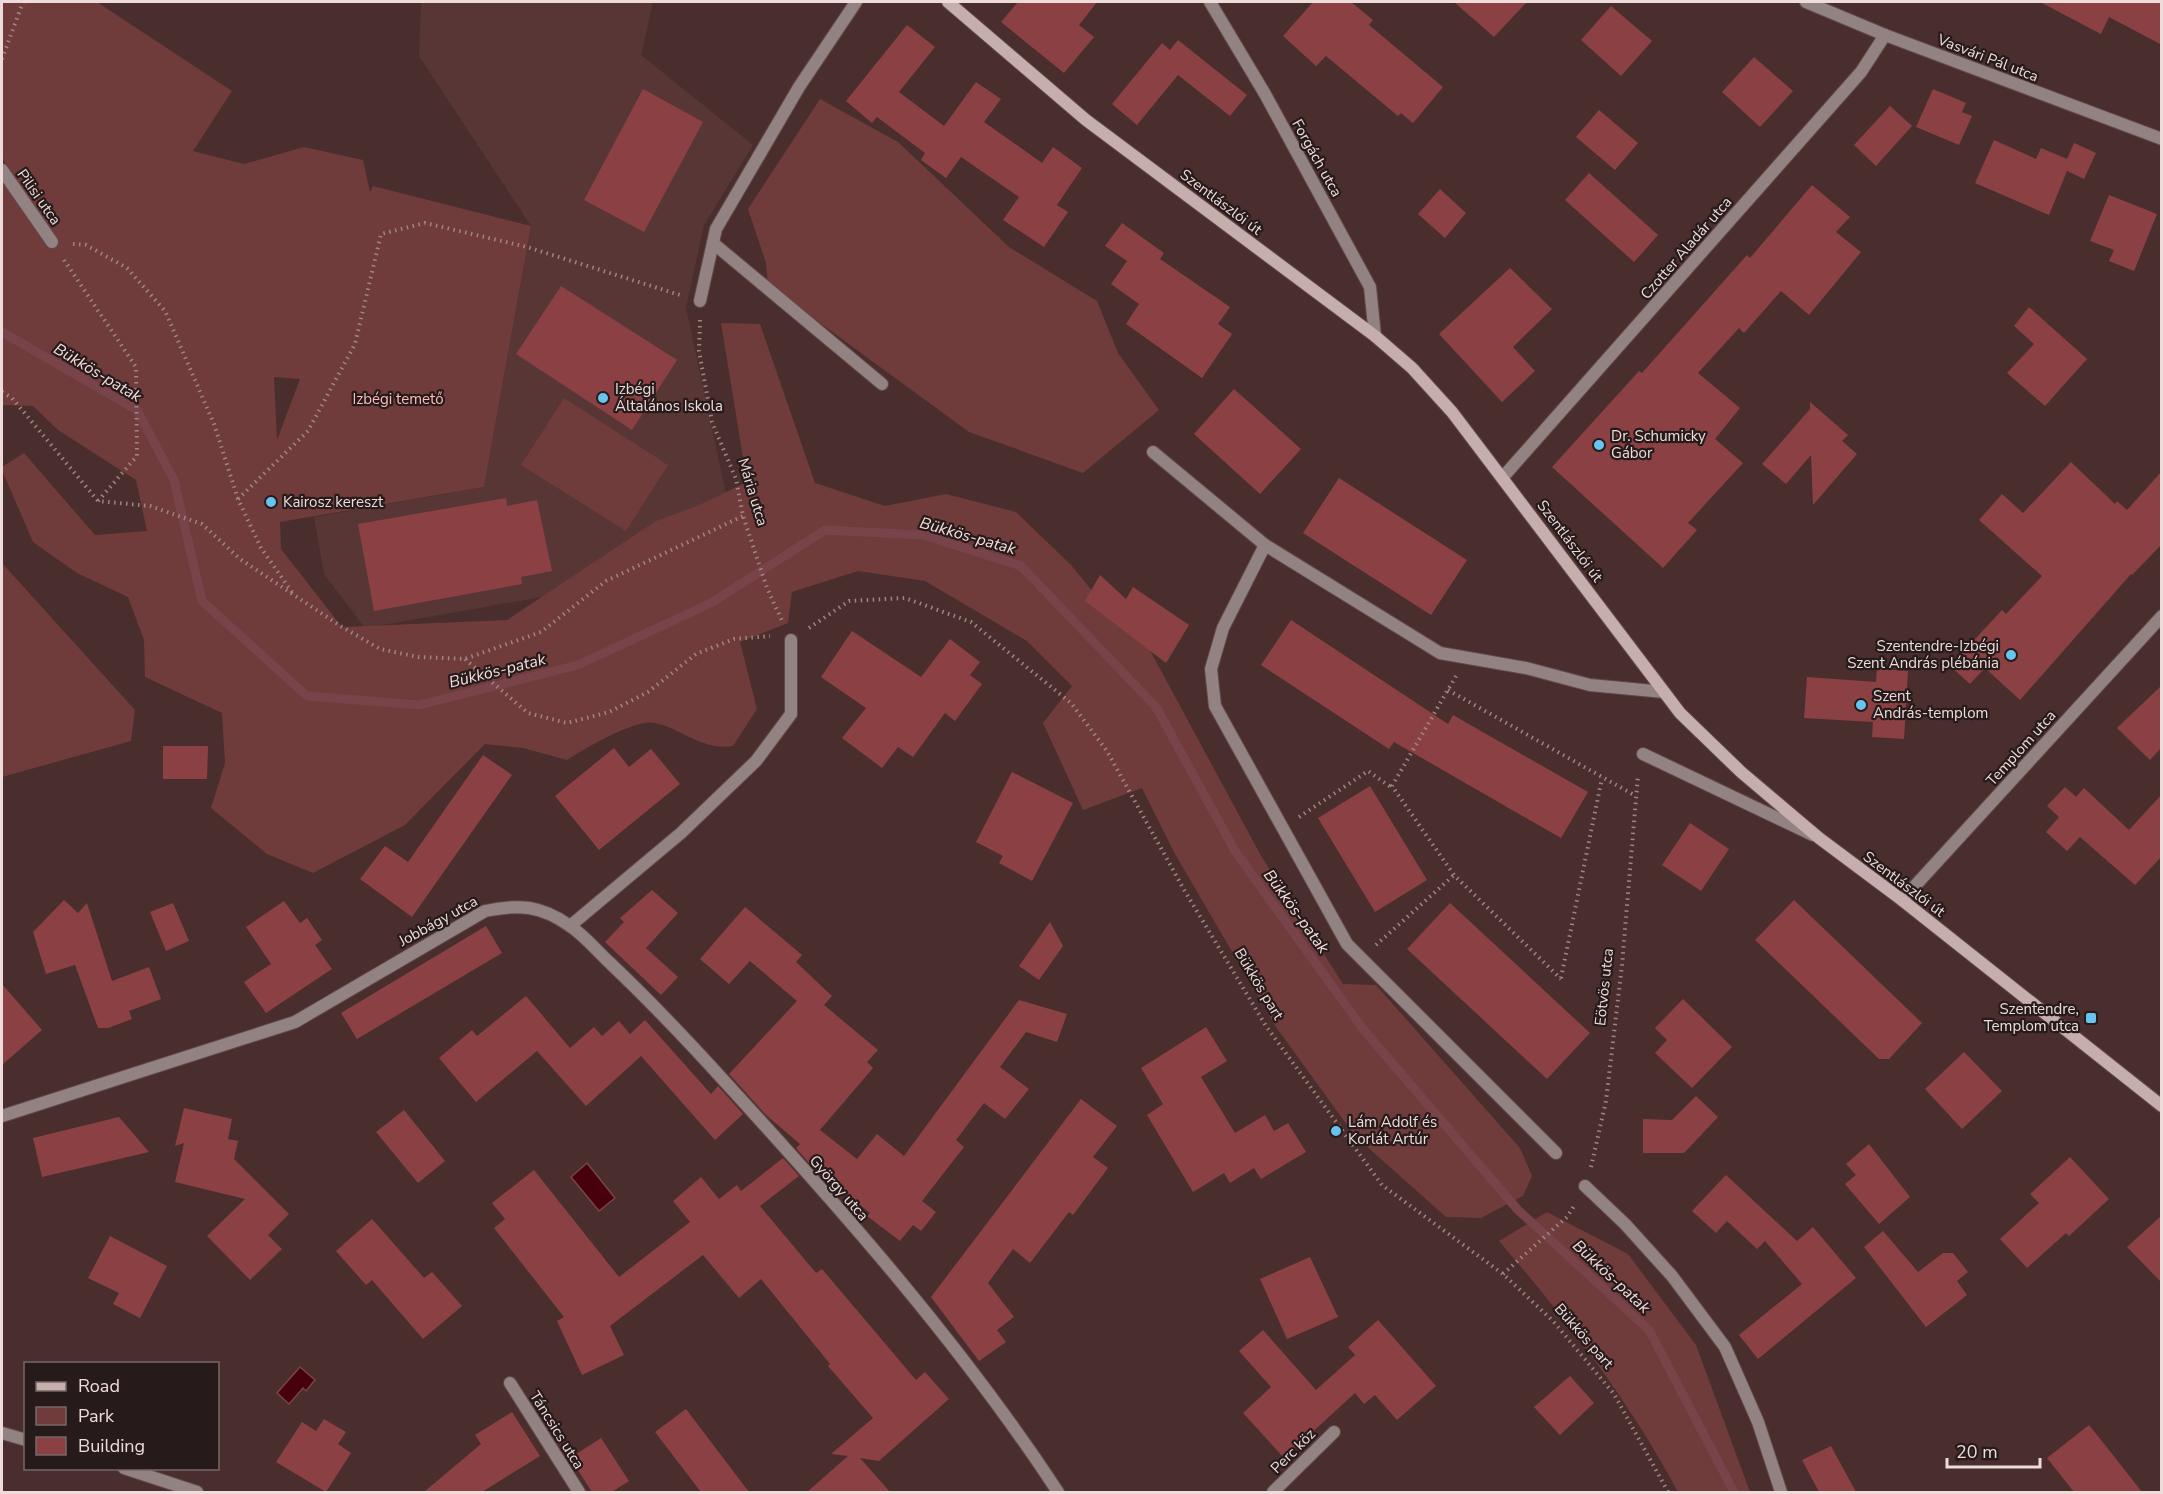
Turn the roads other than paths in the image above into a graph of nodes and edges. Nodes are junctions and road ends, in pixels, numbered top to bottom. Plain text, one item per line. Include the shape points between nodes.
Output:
1 (856, 2) edge
2 (948, 2) edge
3 (1210, 2) edge
4 (1806, 2) edge
5 (1885, 35) junction
6 (2162, 139) edge
7 (2, 170) edge
8 (52, 242) road end
9 (713, 243) junction
10 (700, 301) road end
11 (1375, 336) junction
12 (882, 384) dead end
13 (1153, 452) dead end
14 (1503, 477) junction
15 (1265, 546) junction
16 (2162, 616) edge
17 (791, 640) road end
18 (1664, 692) junction
19 (1643, 754) road end
20 (1819, 838) junction
21 (1902, 900) junction
22 (570, 926) junction
23 (2162, 1106) edge
24 (2, 1116) edge
25 (1556, 1153) dead end
26 (1585, 1186) road end
27 (510, 1383) dead end
28 (1334, 1432) dead end
29 (2, 1433) edge
30 (24, 1439) edge
31 (130, 1470) edge
32 (197, 1492) edge
33 (579, 1492) edge
34 (1058, 1492) edge
35 (1273, 1492) edge
36 (1781, 1492) edge

1 - 9 street via 799,87 716,229
2 - 11 main road, Szentlászlói út via 1086,120
3 - 11 street, Forgách utca via 1370,287
4 - 5 street, Vasvári Pál utca
5 - 6 street, Vasvári Pál utca
5 - 14 street, Czotter Aladár utca via 1861,72
7 - 8 street, Pilisi utca
9 - 10 street
9 - 12 street
11 - 14 main road, Szentlászlói út via 1412,368 1452,412
13 - 15 street
14 - 18 main road, Szentlászlói út
15 - 18 street via 1440,653 1526,668 1590,685
15 - 25 street via 1223,628 1211,669 1215,706 1347,944
16 - 21 street, Templom utca
17 - 22 street via 790,714 756,761 681,833
18 - 20 main road, Szentlászlói út via 1680,713 1734,764
19 - 20 street
20 - 21 main road, Szentlászlói út
21 - 23 main road, Szentlászlói út
22 - 24 street, Jobbágy utca via 534,907 509,906 485,911 295,1022
22 - 34 street, György utca via 688,1041 835,1204 976,1378
26 - 36 street via 1672,1276 1725,1347 1758,1422
27 - 33 street, Táncsics utca
28 - 35 street, Perc köz
29 - 30 street
31 - 32 street

